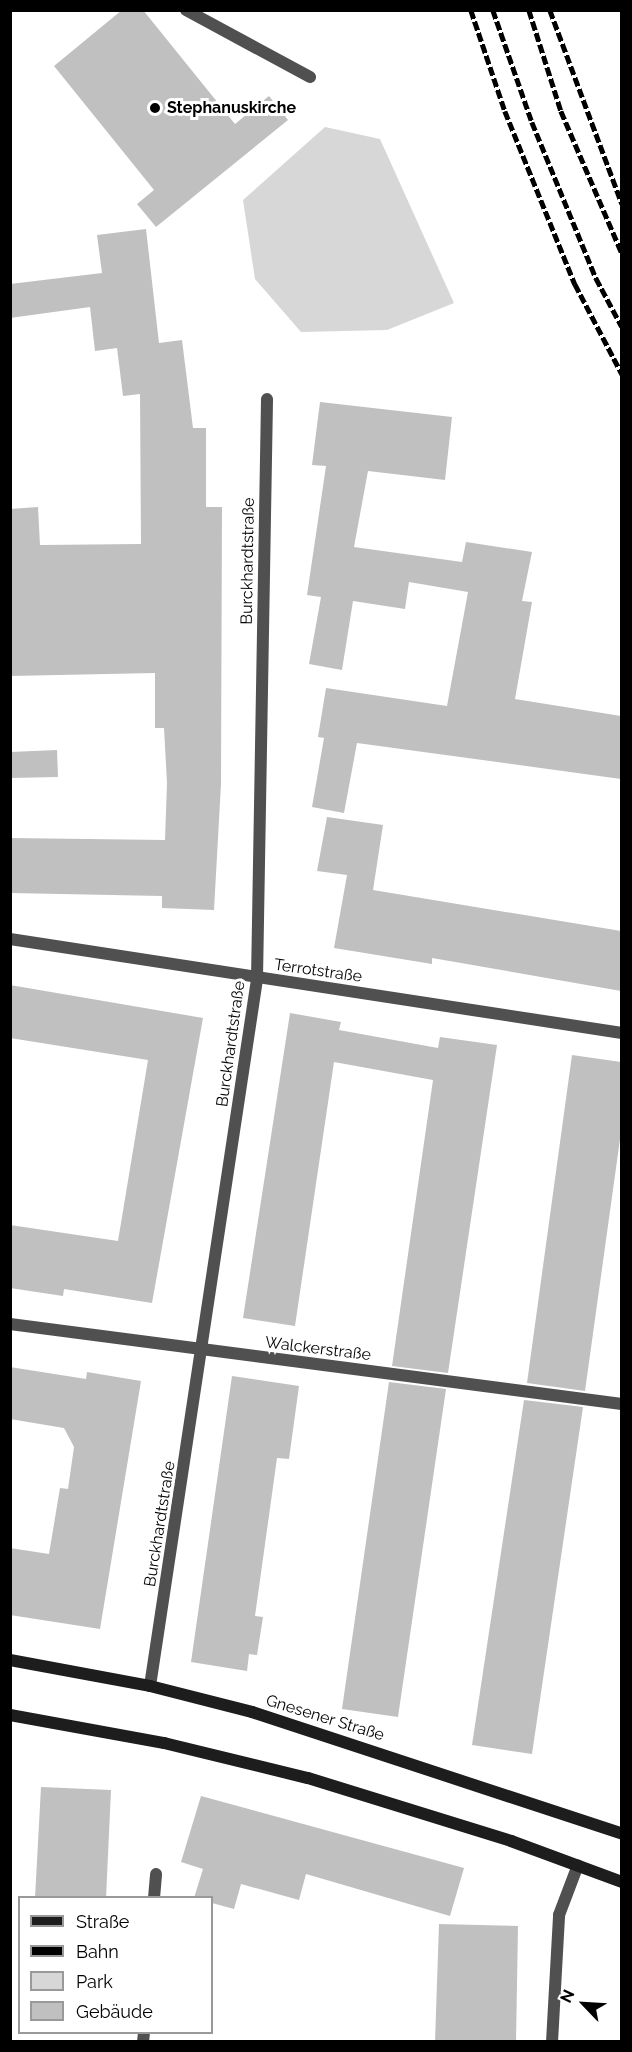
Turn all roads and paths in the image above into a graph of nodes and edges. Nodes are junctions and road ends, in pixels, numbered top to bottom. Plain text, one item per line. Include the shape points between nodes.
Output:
1 (186, 10) edge
2 (310, 77) dead end
3 (267, 399) dead end
4 (10, 939) edge
5 (257, 979) junction
6 (621, 1033) edge
7 (10, 1324) edge
8 (203, 1352) junction
9 (621, 1404) edge
10 (10, 1660) edge
11 (150, 1686) junction
12 (10, 1715) edge
13 (621, 1834) edge
14 (578, 1865) junction
15 (156, 1874) dead end
16 (621, 1882) edge
17 (154, 1896) edge
18 (552, 2042) edge

1 - 2 street
3 - 5 street, Burckhardtstraße
4 - 5 street, Terrotstraße
5 - 6 street, Terrotstraße
5 - 8 street, Burckhardtstraße
7 - 8 street, Walckerstraße
8 - 9 street, Walckerstraße
8 - 11 street, Burckhardtstraße
10 - 11 main road, Gnesener Straße
11 - 13 main road, Gnesener Straße via 351,1743
12 - 14 main road via 164,1743 308,1778
14 - 16 main road
14 - 18 street via 559,1915
15 - 17 street

